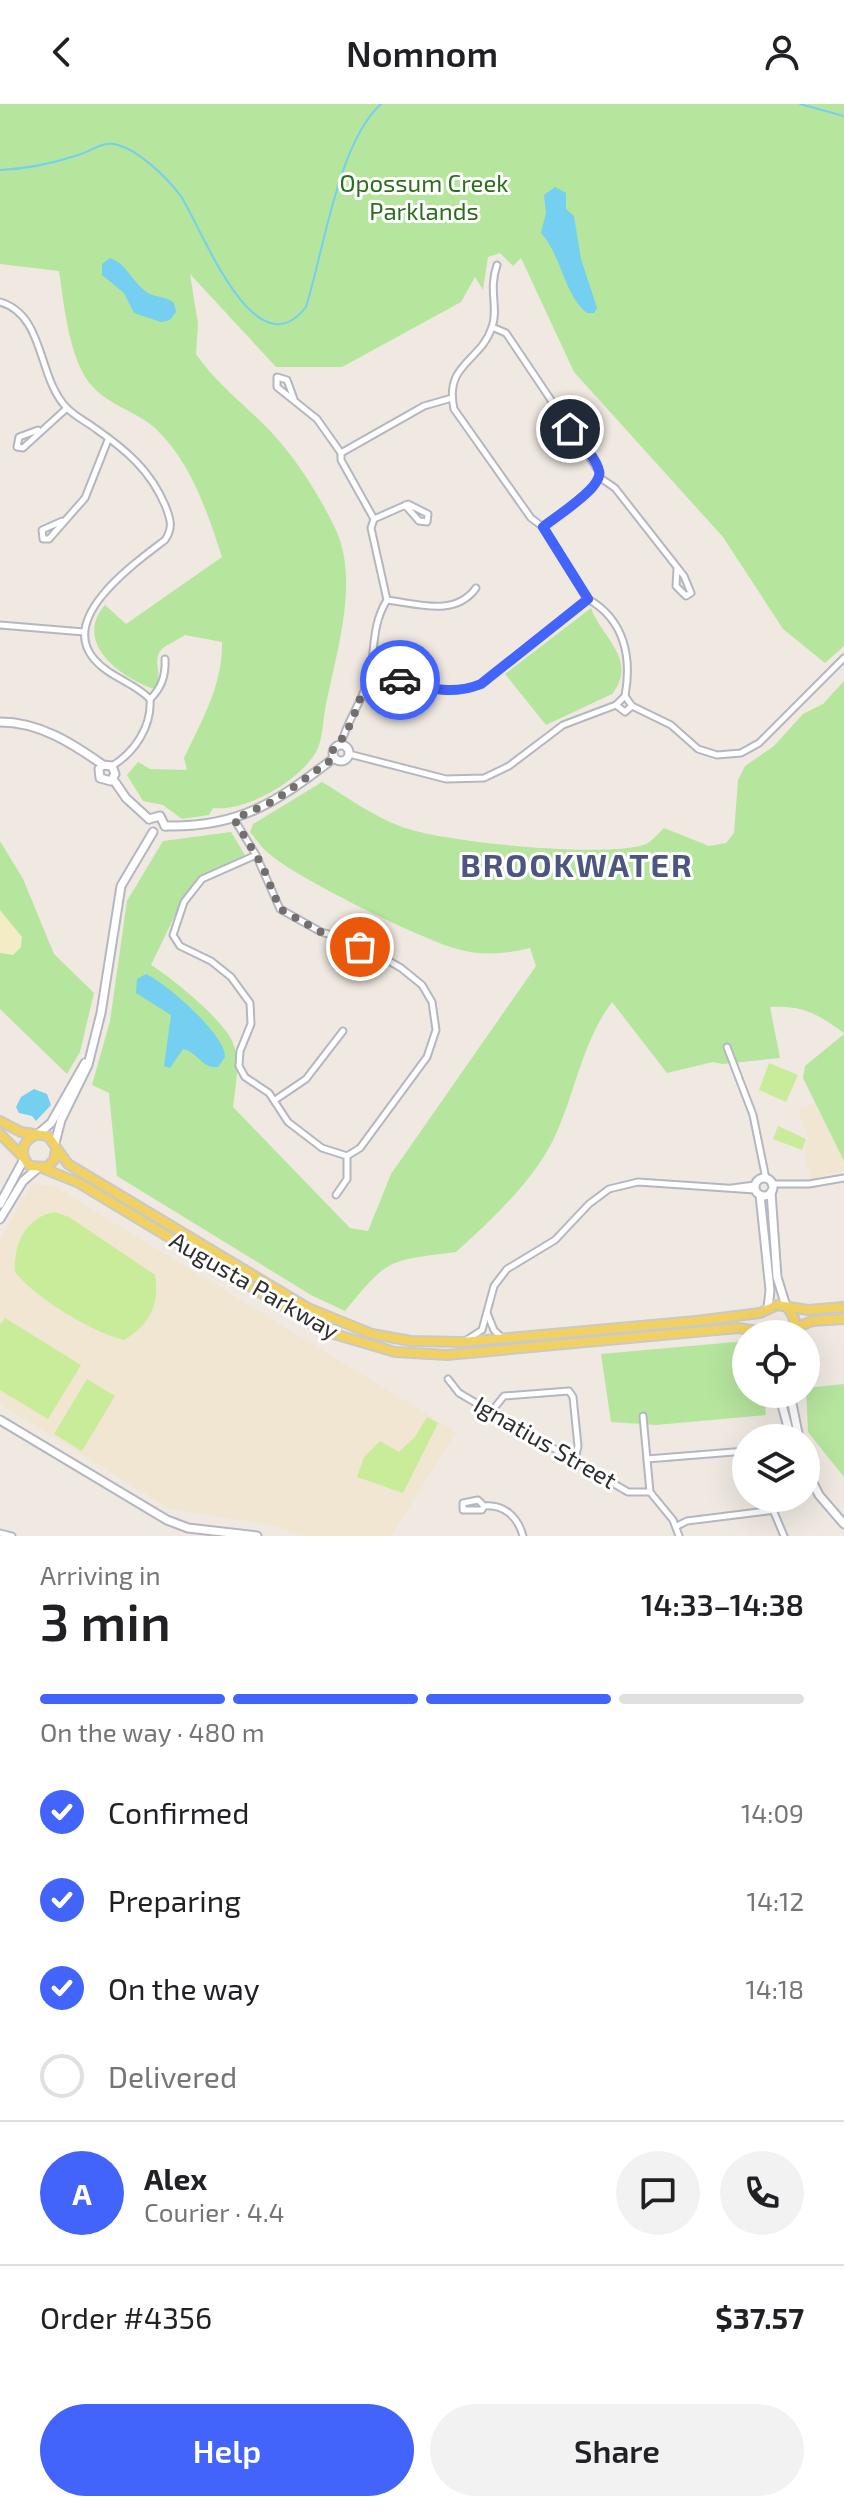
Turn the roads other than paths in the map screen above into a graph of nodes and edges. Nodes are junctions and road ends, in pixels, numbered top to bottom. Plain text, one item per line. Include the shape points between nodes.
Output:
1 (497, 265) dead end
2 (0, 302) edge
3 (492, 327) junction
4 (452, 398) junction
5 (294, 399) junction
6 (67, 408) junction
7 (38, 430) dead end
8 (108, 440) junction
9 (341, 453) junction
10 (599, 477) junction
11 (405, 505) junction
12 (374, 519) junction
13 (62, 521) dead end
14 (541, 525) junction
15 (535, 531) dead end
16 (677, 569) junction
17 (476, 588) dead end
18 (588, 599) junction
19 (387, 600) junction
20 (0, 625) edge
21 (84, 632) junction
22 (165, 659) dead end
23 (842, 660) edge
24 (370, 673) junction
25 (625, 696) junction
26 (150, 699) junction
27 (616, 705) junction
28 (632, 706) junction
29 (0, 722) edge
30 (341, 744) junction
31 (349, 754) junction
32 (334, 758) junction
33 (108, 766) junction
34 (113, 779) junction
35 (149, 819) junction
36 (234, 819) junction
37 (165, 826) junction
38 (153, 832) junction
39 (256, 855) junction
40 (343, 1031) dead end
41 (92, 1047) junction
42 (727, 1047) dead end
43 (275, 1100) junction
44 (0, 1121) edge
45 (0, 1134) edge
46 (37, 1134) junction
47 (55, 1144) junction
48 (347, 1156) junction
49 (24, 1158) junction
50 (40, 1168) junction
51 (844, 1178) edge
52 (764, 1187) junction
53 (336, 1195) dead end
54 (0, 1204) edge
55 (0, 1219) edge
56 (787, 1307) junction
57 (844, 1307) edge
58 (768, 1309) junction
59 (487, 1312) junction
60 (844, 1319) edge
61 (764, 1320) edge
62 (795, 1320) edge
63 (820, 1320) edge
64 (732, 1329) edge
65 (502, 1338) junction
66 (463, 1342) junction
67 (448, 1379) dead end
68 (491, 1412) junction
69 (643, 1416) dead end
70 (0, 1420) edge
71 (732, 1452) edge
72 (575, 1459) junction
73 (647, 1459) junction
74 (650, 1492) junction
75 (820, 1496) edge
76 (484, 1506) dead end
77 (759, 1512) edge
78 (776, 1512) edge
79 (844, 1524) edge
80 (677, 1526) junction
81 (0, 1533) edge
82 (12, 1536) edge
83 (257, 1536) edge
84 (523, 1536) edge
85 (679, 1536) edge
86 (784, 1536) edge

1 - 3 street via 490,287
2 - 6 street via 17,309 30,323 43,368
3 - 4 street via 456,374
3 - 10 street via 506,333 599,469
4 - 9 street via 424,406
4 - 14 street via 463,426
5 - 5 street via 277,387 277,377 287,380
5 - 9 street via 317,419
6 - 7 street
6 - 8 street
8 - 13 street via 85,498
8 - 21 street via 148,474 171,527 165,540 94,604
9 - 12 street
10 - 14 street via 592,489
10 - 16 street via 615,488
11 - 11 street via 428,514 427,522 419,521
11 - 12 street
12 - 19 street via 371,528
14 - 15 street
14 - 18 street
16 - 16 street via 691,585 686,596 676,586
17 - 19 street via 468,599 447,608
18 - 24 street via 470,689 442,691
18 - 25 street via 626,643
19 - 24 street via 380,610
20 - 21 street
21 - 26 street via 95,660
22 - 26 street via 159,690
23 - 28 street via 759,743 741,753 717,755 698,749 671,725
24 - 30 street
25 - 27 street
25 - 28 street
26 - 33 street via 142,734 128,756
27 - 28 street via 623,712
27 - 31 street via 577,717 500,771 471,780 446,779
29 - 33 street via 51,733
30 - 31 street
30 - 32 street via 333,750
31 - 32 street via 343,761
32 - 36 street via 274,801
33 - 34 street
33 - 34 street via 99,769 100,778
34 - 35 street
35 - 37 street via 160,816
35 - 38 street
36 - 37 street via 198,828
36 - 39 street
37 - 38 street
38 - 41 street via 116,902
39 - 43 street via 202,879 184,902 173,935 180,946 231,977 250,1003 253,1013 239,1066
39 - 48 street via 280,909 401,968 422,985 432,1002 436,1030 427,1057 383,1122
40 - 43 street via 306,1079
41 - 46 street via 51,1123
41 - 47 street
42 - 52 street via 753,1115
43 - 48 street via 296,1130 330,1153
44 - 46 main road
45 - 49 main road
46 - 47 main road
46 - 49 main road via 24,1143
47 - 50 main road via 54,1160
47 - 66 main road, Augusta Parkway via 68,1164 335,1322 411,1341
48 - 53 street via 347,1179
49 - 50 main road
49 - 54 street
50 - 55 street via 23,1181
50 - 64 main road, Augusta Parkway via 79,1183 324,1331 395,1352 447,1355
51 - 52 street
52 - 56 street via 777,1277
52 - 58 street
52 - 59 street via 638,1182 609,1189 555,1240 507,1269 494,1286
56 - 57 main road
56 - 58 main road, Augusta Parkway
56 - 62 main road
58 - 61 main road
58 - 65 main road, Augusta Parkway via 696,1321
59 - 65 street
59 - 66 street via 479,1333
60 - 63 main road
65 - 66 main road, Augusta Parkway
67 - 68 street, Ignatius Street via 459,1393
68 - 72 street, Ignatius Street
68 - 72 street via 504,1396 569,1391 578,1446
69 - 73 street
70 - 83 street via 167,1520 188,1528
71 - 73 street
72 - 74 street, Ignatius Street via 628,1492
73 - 74 street
74 - 80 street
75 - 79 street
76 - 84 street via 507,1511
77 - 80 street
78 - 86 street
80 - 85 street
81 - 82 street

